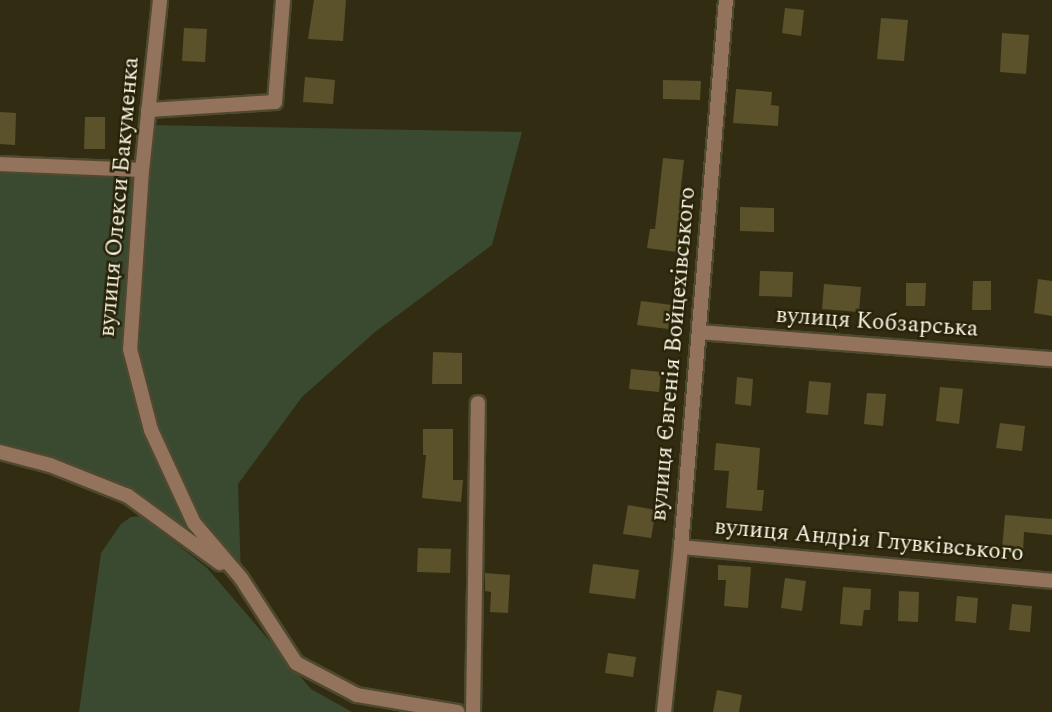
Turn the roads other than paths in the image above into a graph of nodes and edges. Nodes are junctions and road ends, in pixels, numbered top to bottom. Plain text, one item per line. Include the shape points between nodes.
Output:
1 (160, 0) edge
2 (283, 0) edge
3 (726, 0) edge
4 (148, 110) junction
5 (0, 164) edge
6 (142, 170) junction
7 (699, 332) junction
8 (1052, 359) edge
9 (478, 403) dead end
10 (0, 452) edge
11 (681, 547) junction
12 (241, 579) junction
13 (1052, 581) edge
14 (458, 712) edge
15 (473, 712) edge
16 (664, 712) edge

1 - 4 street, вулиця Олекси Бакуменка
2 - 4 street via 275,102
3 - 7 street, вулиця Євгенія Войцехівського
4 - 6 street, вулиця Олекси Бакуменка
5 - 6 street
6 - 12 street, вулиця Олекси Бакуменка via 130,349 152,430 194,523
7 - 8 street, вулиця Кобзарська
7 - 11 street, вулиця Євгенія Войцехівського
9 - 15 street
10 - 12 street via 50,465 128,496
11 - 13 street, вулиця Андрія Глувківського
11 - 16 street, вулиця Євгенія Войцехівського
12 - 14 street via 296,663 357,695

